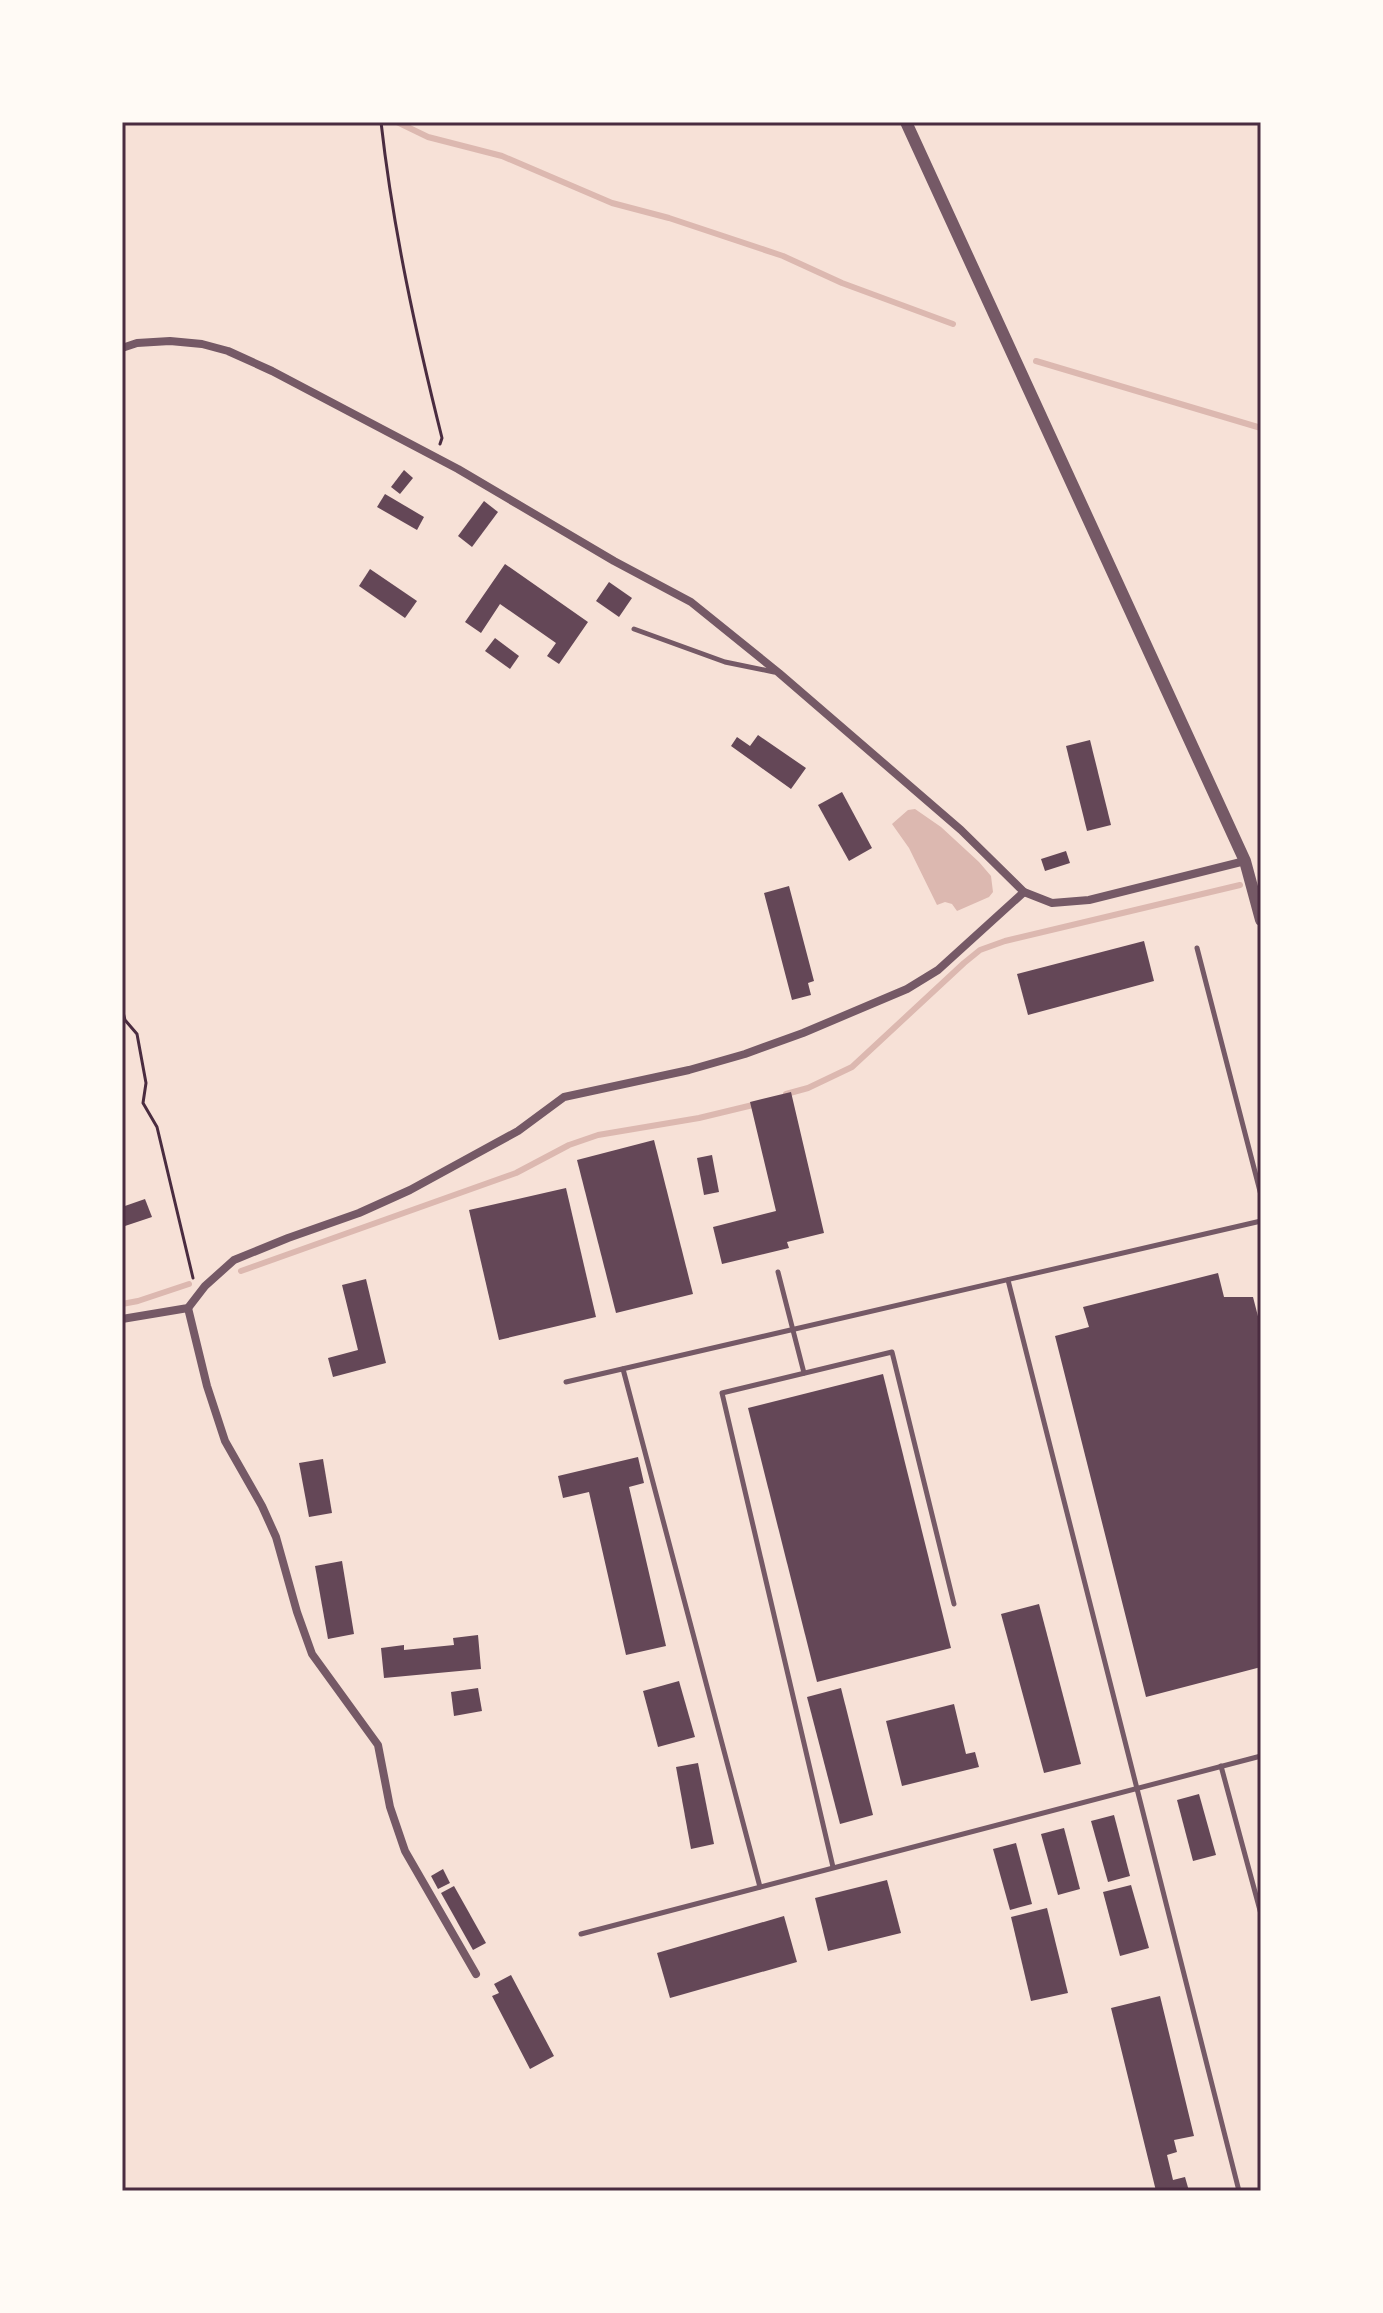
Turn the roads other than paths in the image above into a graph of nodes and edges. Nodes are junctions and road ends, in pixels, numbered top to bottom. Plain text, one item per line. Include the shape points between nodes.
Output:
1 (906, 122) edge
2 (122, 348) edge
3 (634, 629) dead end
4 (779, 673) junction
5 (1245, 861) junction
6 (1024, 892) junction
7 (1261, 920) edge
8 (1197, 948) dead end
9 (1261, 1195) edge
10 (1261, 1221) edge
11 (778, 1272) dead end
12 (1008, 1280) junction
13 (188, 1308) junction
14 (122, 1319) edge
15 (793, 1329) junction
16 (623, 1369) junction
17 (804, 1373) junction
18 (566, 1382) dead end
19 (954, 1604) dead end
20 (1261, 1756) edge
21 (1221, 1766) junction
22 (1136, 1788) junction
23 (833, 1867) junction
24 (760, 1887) junction
25 (1261, 1914) edge
26 (581, 1934) dead end
27 (476, 1974) dead end
28 (1239, 2191) edge

1 - 5 street
2 - 4 street via 170,341 202,344 284,377 504,494 691,602
3 - 4 lane via 725,662
4 - 6 street via 961,830
5 - 6 street via 1089,900 1052,903
5 - 7 street
6 - 13 street via 938,970 907,989 745,1054 564,1097 518,1131 410,1190 234,1260
8 - 9 lane
10 - 12 lane
11 - 15 lane
12 - 15 lane
12 - 22 lane
13 - 14 street
13 - 27 street via 225,1441 276,1537 312,1654 378,1745 405,1851
15 - 16 lane
15 - 17 lane
16 - 18 lane
16 - 24 lane
17 - 19 lane via 892,1352
17 - 23 lane via 722,1393
20 - 21 lane
21 - 22 lane
21 - 25 lane
22 - 23 lane
22 - 28 lane
23 - 24 lane
24 - 26 lane

